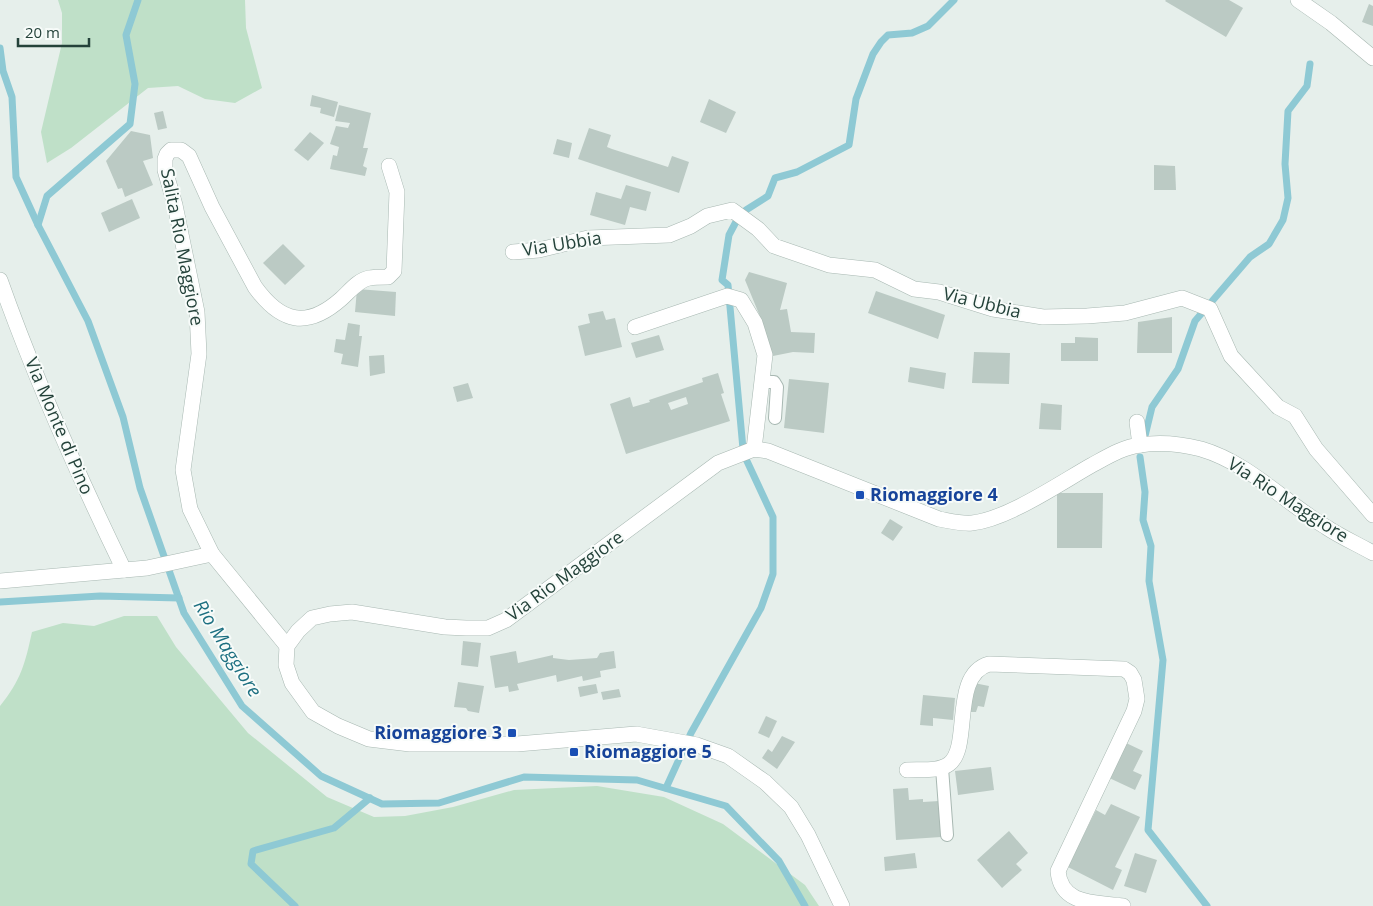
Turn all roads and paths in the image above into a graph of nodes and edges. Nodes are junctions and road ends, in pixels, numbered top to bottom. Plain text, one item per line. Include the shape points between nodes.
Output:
1 (1298, 0) edge
2 (1373, 58) edge
3 (389, 166) dead end
4 (513, 252) dead end
5 (0, 280) edge
6 (635, 327) dead end
7 (762, 382) junction
8 (775, 418) dead end
9 (1137, 422) dead end
10 (1140, 445) junction
11 (754, 449) junction
12 (1373, 514) edge
13 (1373, 553) edge
14 (204, 556) junction
15 (124, 570) junction
16 (0, 581) edge
17 (287, 646) junction
18 (942, 768) junction
19 (907, 770) dead end
20 (947, 835) dead end
21 (842, 906) edge
22 (1123, 906) edge

1 - 2 street
3 - 14 street, Salita Rio Maggiore via 396,192 394,271 388,277 368,278 360,282 328,310 305,318 293,318 284,316 255,287 189,156 182,150 171,150 167,154 165,170 197,312 199,354 183,470
4 - 12 street, Via Ubbia via 539,250 588,238 669,235 707,216 732,210 774,246 829,265 875,270 914,289 939,292 993,309 1042,317 1087,316 1126,313 1182,298 1210,309 1231,356 1278,407 1295,416 1316,449
5 - 15 street, Via Monte di Pino via 50,411
6 - 7 street via 726,296 741,300 755,323 765,355
7 - 8 lane via 774,382 777,387
7 - 11 street
9 - 10 street
10 - 11 street, Via Rio Maggiore via 1111,454 1008,512 971,523 938,519 768,451
10 - 13 street, Via Rio Maggiore via 1166,443 1220,455 1326,527
11 - 17 street, Via Rio Maggiore via 718,463 506,620 488,628 445,627 352,612 312,618
14 - 15 street
14 - 17 street, Salita Rio Maggiore
15 - 16 street
17 - 21 street via 286,665 292,683 313,712 369,739 410,744 517,744 636,734 697,745 728,756 765,782 791,808 808,835
18 - 19 street
18 - 20 lane
18 - 22 street via 956,754 966,693 974,672 982,666 1086,667 1124,669 1130,673 1137,699 1134,711 1058,872 1067,895

